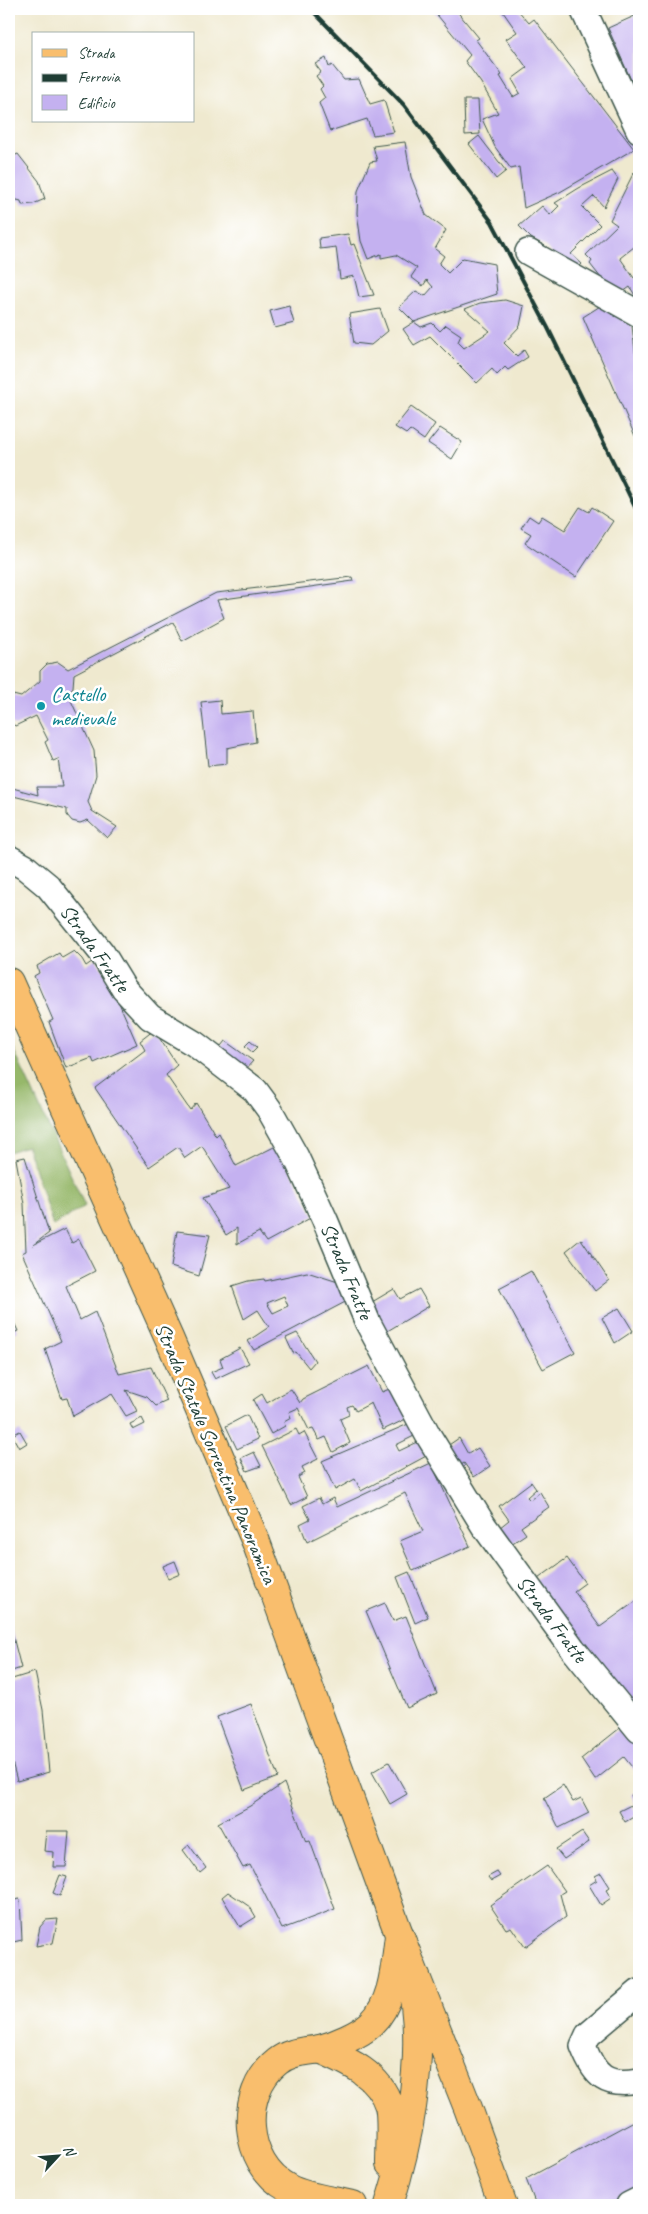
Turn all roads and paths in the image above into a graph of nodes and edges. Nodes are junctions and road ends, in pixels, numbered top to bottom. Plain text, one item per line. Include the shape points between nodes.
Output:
1 (583, 9) edge
2 (639, 130) edge
3 (528, 252) dead end
4 (639, 314) edge
5 (9, 858) edge
6 (9, 982) edge
7 (639, 1730) edge
8 (400, 1934) junction
9 (639, 1992) edge
10 (320, 2049) junction
11 (639, 2081) edge
12 (639, 2200) edge
13 (341, 2202) edge
14 (390, 2204) edge
15 (503, 2205) edge
16 (628, 2205) edge

1 - 2 street
3 - 4 street
5 - 7 street, Strada Fratte via 48,886 102,953 124,989 150,1017 194,1044 256,1090 296,1157 368,1323 424,1428 484,1526 572,1649
6 - 8 main road, Strada Statale Sorrentina Panoramica via 169,1338 254,1537
8 - 10 main road via 392,1986 371,2024
8 - 14 main road via 413,1991 416,2044 410,2120
8 - 15 main road
9 - 11 street via 588,2035 583,2046 589,2062 601,2076 616,2084
10 - 13 main road via 300,2051 278,2061 261,2078 253,2098 250,2126 255,2151 268,2173 288,2188
10 - 14 main road via 356,2065 379,2087 389,2107
12 - 16 street

